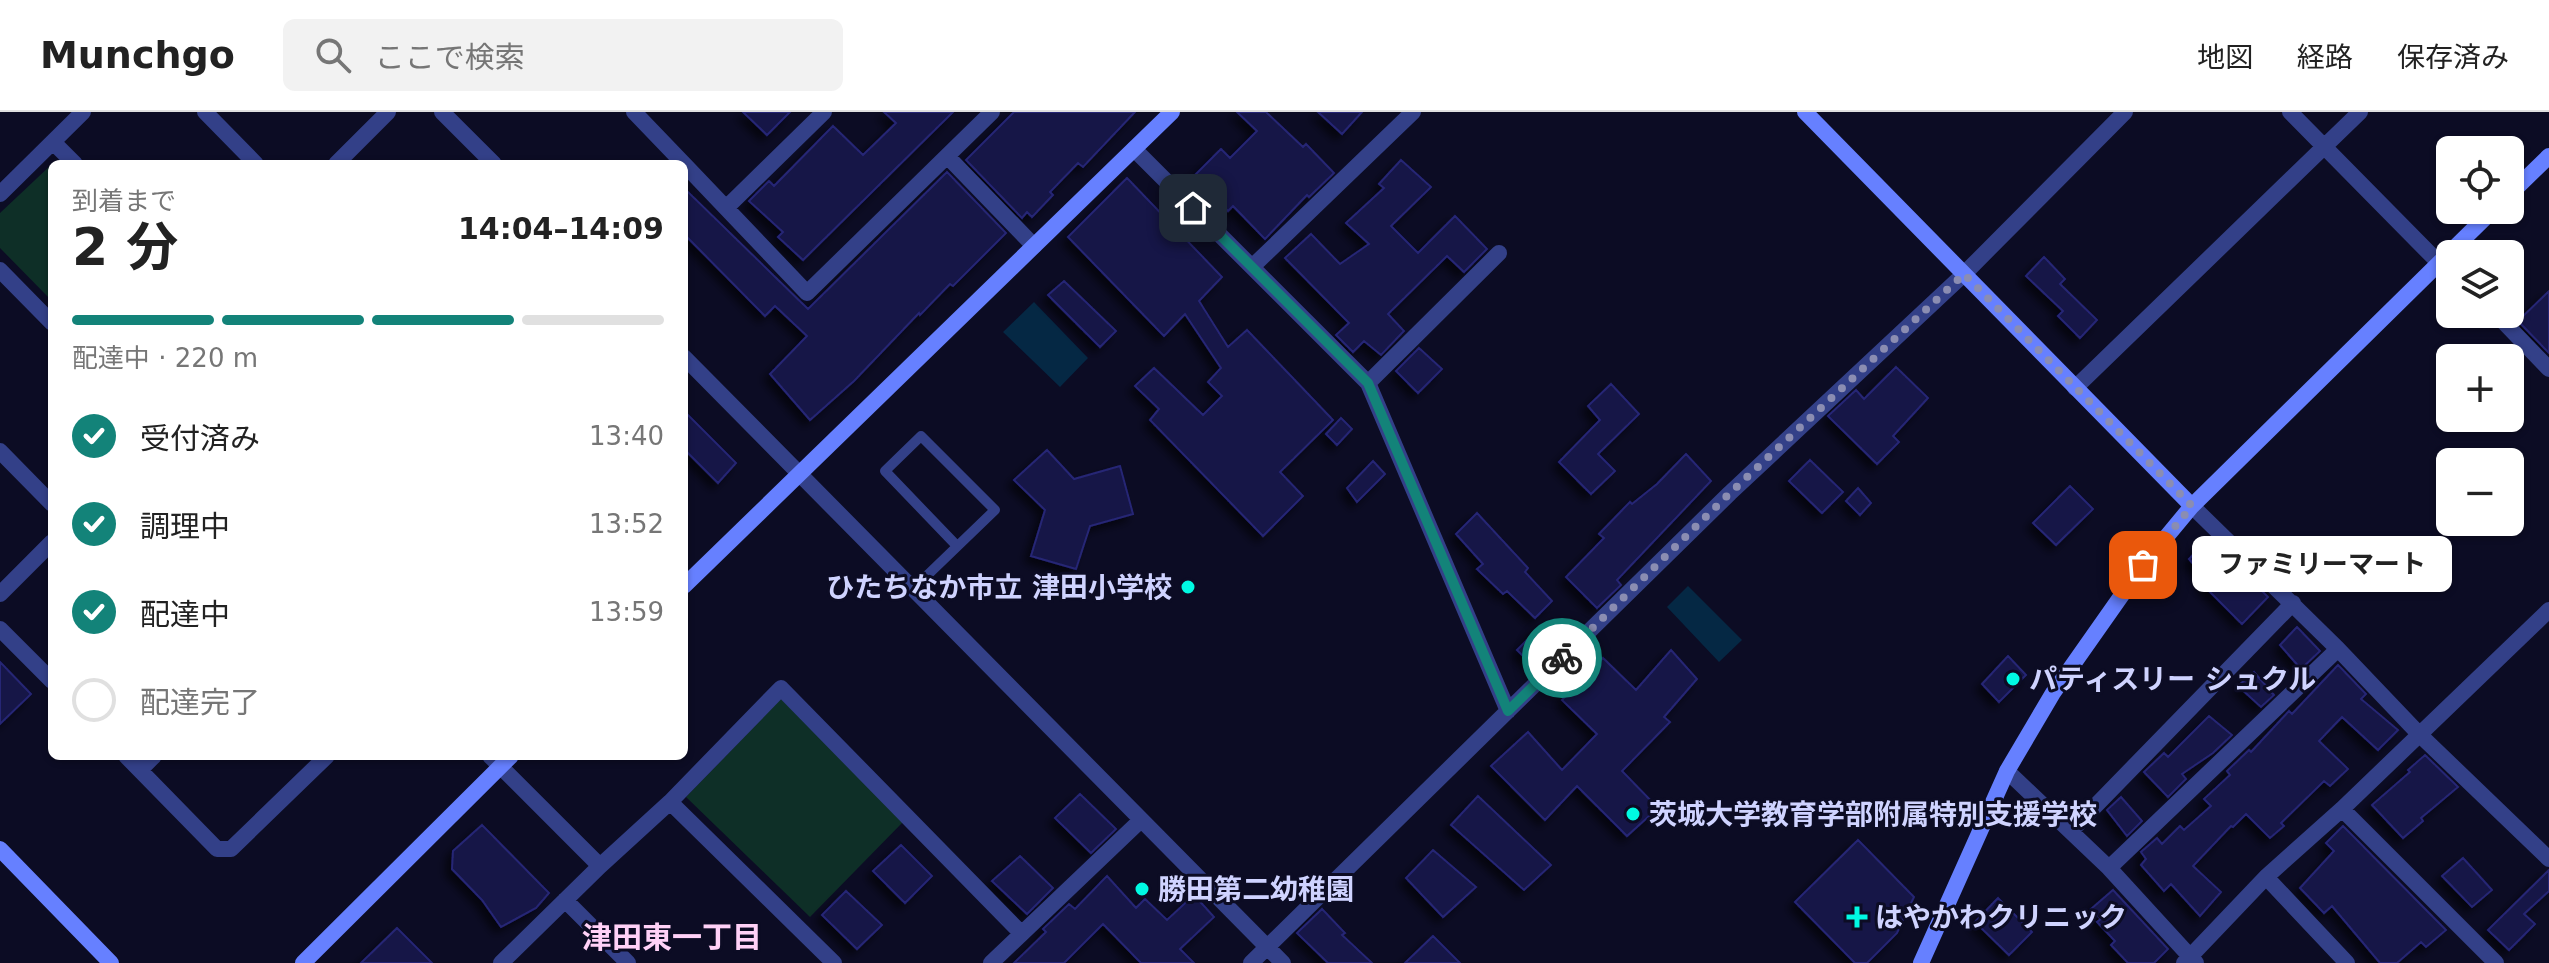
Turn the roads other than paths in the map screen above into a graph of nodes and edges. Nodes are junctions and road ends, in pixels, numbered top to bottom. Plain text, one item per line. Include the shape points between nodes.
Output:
1 (83, 112) edge
2 (205, 112) edge
3 (388, 112) edge
4 (442, 112) edge
5 (634, 112) edge
6 (992, 112) edge
7 (1172, 112) edge
8 (1413, 112) edge
9 (1805, 112) edge
10 (2125, 112) edge
11 (2290, 112) edge
12 (2360, 112) edge
13 (815, 115) edge
14 (53, 142) junction
15 (2324, 147) junction
16 (1134, 149) junction
17 (947, 156) junction
18 (2549, 156) edge
19 (71, 160) edge
20 (252, 160) edge
21 (340, 160) edge
22 (490, 160) edge
23 (680, 160) edge
24 (688, 168) edge
25 (2524, 180) edge
26 (0, 194) edge
27 (726, 208) junction
28 (2480, 224) edge
29 (2465, 240) edge
30 (1034, 246) junction
31 (1499, 253) dead end
32 (2436, 255) edge
33 (1252, 267) junction
34 (0, 270) edge
35 (2436, 271) edge
36 (1964, 274) junction
37 (48, 319) edge
38 (2509, 328) edge
39 (688, 361) edge
40 (2549, 369) edge
41 (1368, 383) junction
42 (2075, 388) junction
43 (0, 451) edge
44 (798, 473) junction
45 (48, 500) edge
46 (2192, 506) junction
47 (48, 546) edge
48 (957, 546) junction
49 (688, 582) edge
50 (913, 589) junction
51 (0, 594) edge
52 (2293, 603) junction
53 (2549, 610) edge
54 (0, 629) edge
55 (2338, 649) junction
56 (48, 677) edge
57 (1508, 711) junction
58 (2420, 735) junction
59 (130, 760) edge
60 (150, 760) edge
61 (323, 760) edge
62 (499, 760) edge
63 (501, 760) edge
64 (140, 770) junction
65 (2007, 771) junction
66 (670, 802) junction
67 (2342, 809) junction
68 (1141, 820) junction
69 (2071, 831) junction
70 (0, 849) edge
71 (2549, 859) edge
72 (600, 866) junction
73 (2109, 868) junction
74 (2266, 877) junction
75 (565, 900) junction
76 (1021, 933) junction
77 (1267, 947) junction
78 (2191, 961) edge
79 (111, 963) edge
80 (303, 963) edge
81 (501, 963) edge
82 (628, 963) edge
83 (834, 963) edge
84 (991, 963) edge
85 (1251, 963) edge
86 (1283, 963) edge
87 (1921, 963) edge
88 (2347, 963) edge
89 (2496, 963) edge

1 - 14 street
2 - 20 street
3 - 21 street
4 - 22 street
5 - 23 street
6 - 17 street
7 - 16 street
8 - 33 street
9 - 36 street
10 - 36 street
11 - 15 street
12 - 15 street
13 - 27 street
14 - 19 street
14 - 26 street
15 - 32 street
15 - 42 street
16 - 30 street
16 - 33 street
17 - 27 street via 807,293
17 - 30 street
18 - 25 street
24 - 27 street
28 - 29 street
30 - 44 street
31 - 41 street
33 - 41 street
34 - 37 street
35 - 46 street
36 - 42 street
36 - 57 street
38 - 40 street
39 - 44 street
41 - 57 street
42 - 46 street
43 - 45 street
44 - 49 street
44 - 50 street
46 - 52 street
46 - 65 street via 2143,565 2053,693
47 - 51 street
48 - 48 lane via 995,510 921,436 885,471
48 - 50 lane
50 - 68 street
52 - 55 street
52 - 69 street
53 - 58 street
54 - 56 street
55 - 58 street
55 - 73 street
57 - 77 street
58 - 67 street
58 - 71 street
59 - 64 street
60 - 64 street
61 - 64 street via 231,849 217,849
62 - 80 street
63 - 72 street
65 - 69 street
65 - 87 street
66 - 72 street
66 - 76 street via 781,688
66 - 83 street
67 - 74 street
67 - 89 street
68 - 76 street
68 - 77 street
69 - 73 street
70 - 79 street
72 - 75 street
73 - 78 street
74 - 78 street
74 - 88 street
75 - 81 street
75 - 82 street
76 - 84 street
77 - 85 street
77 - 86 street

